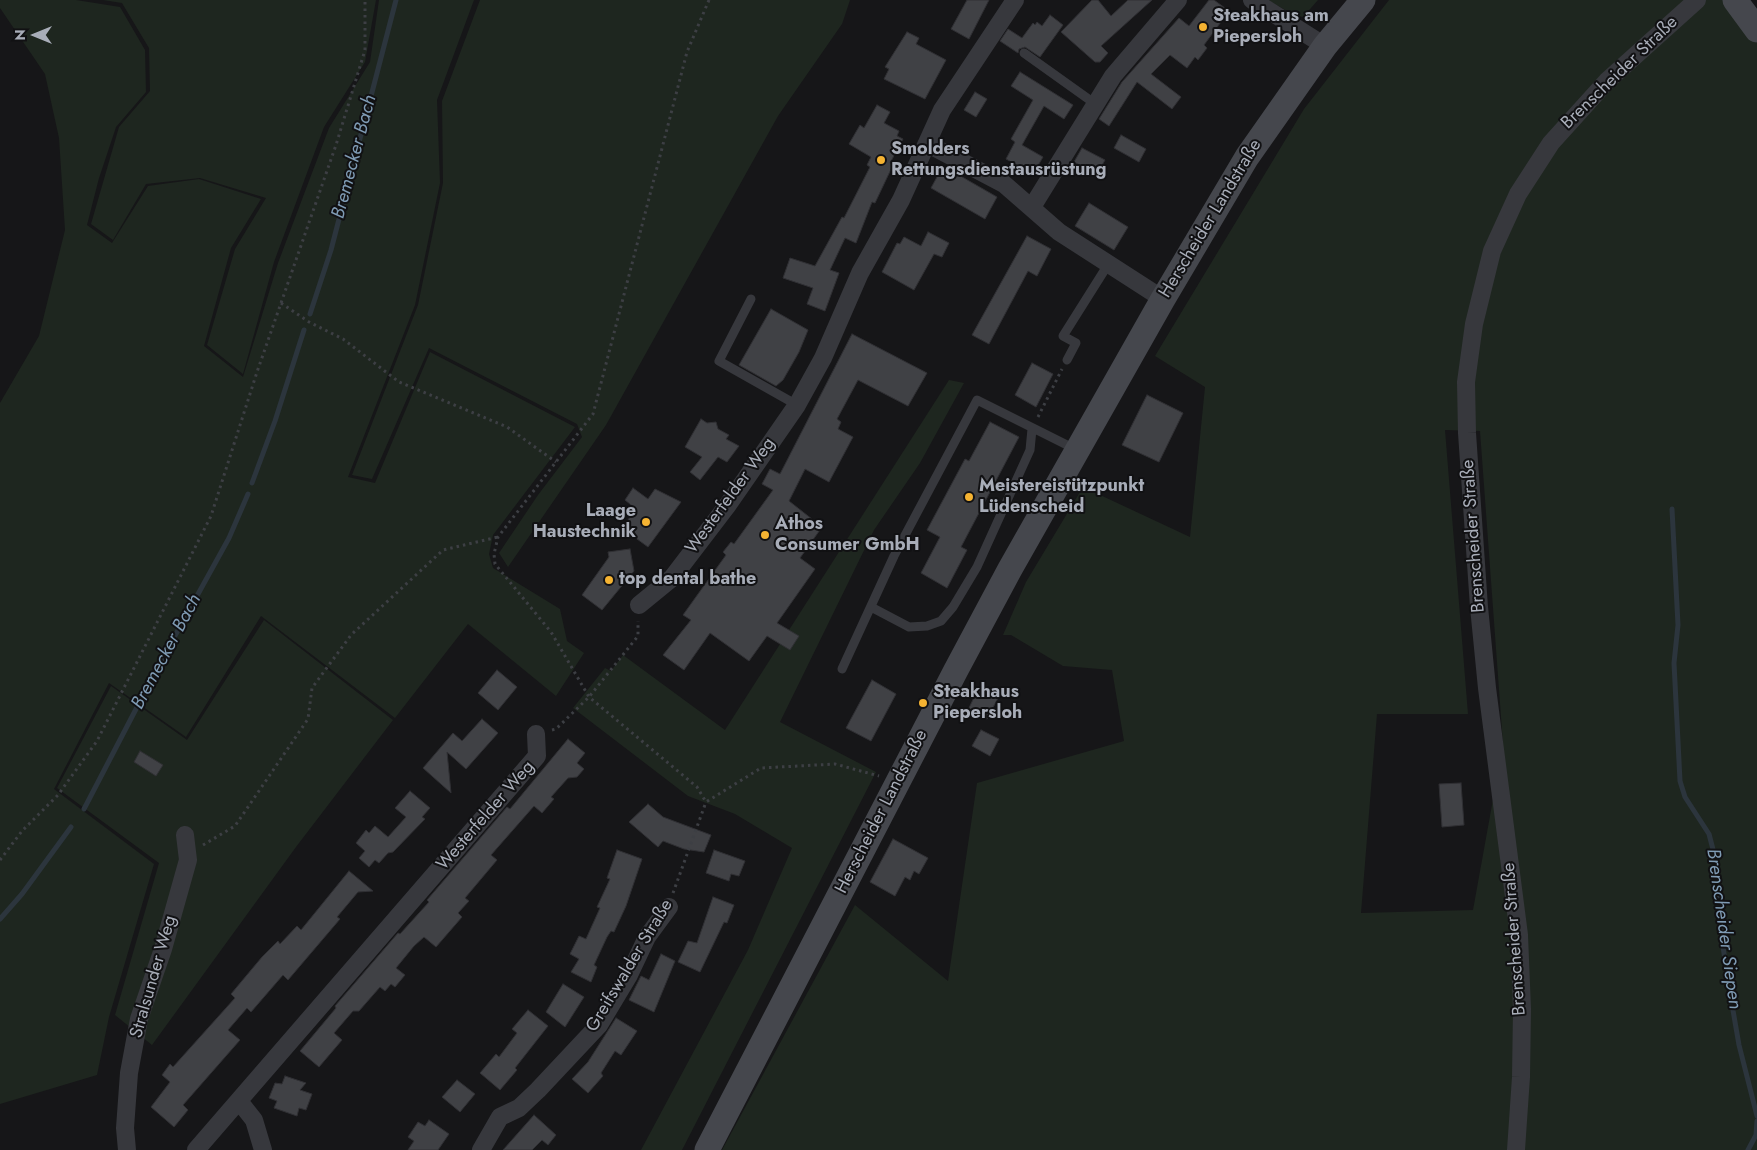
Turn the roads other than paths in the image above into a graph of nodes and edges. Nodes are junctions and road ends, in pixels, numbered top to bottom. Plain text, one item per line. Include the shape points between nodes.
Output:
1 (1015, 0) edge
2 (1178, 0) edge
3 (1252, 0) edge
4 (1363, 0) edge
5 (1697, 0) edge
6 (1735, 0) edge
7 (1757, 30) edge
8 (1325, 46) junction
9 (1024, 53) dead end
10 (1094, 103) junction
11 (928, 144) junction
12 (1032, 207) junction
13 (1109, 263) junction
14 (752, 299) dead end
15 (1163, 299) junction
16 (1067, 360) road end
17 (797, 405) junction
18 (1032, 429) junction
19 (1078, 450) junction
20 (639, 605) road end
21 (871, 607) junction
22 (842, 669) dead end
23 (536, 734) road end
24 (185, 835) dead end
25 (670, 907) road end
26 (239, 1101) junction
27 (127, 1150) edge
28 (196, 1150) edge
29 (263, 1150) edge
30 (481, 1150) edge
31 (707, 1150) edge
32 (1516, 1150) edge

1 - 11 street, Westerfelder Weg via 942,110
2 - 10 street via 1117,70
3 - 8 street
4 - 8 main road, Herscheider Landstraße
5 - 32 street, Brenscheider Straße via 1607,81 1551,143 1518,194 1492,251 1474,324 1466,382 1466,416 1479,607 1519,935 1522,1077
6 - 7 main road
8 - 15 main road, Herscheider Landstraße via 1247,157
9 - 10 lane
10 - 12 street
11 - 12 street via 1004,184
11 - 17 street, Westerfelder Weg via 860,273 823,358
12 - 13 street via 1060,232
13 - 15 street
13 - 16 lane via 1062,336 1076,343
14 - 17 lane via 719,361
15 - 19 main road, Herscheider Landstraße
17 - 20 street, Westerfelder Weg via 672,578
18 - 19 lane
18 - 21 lane via 1030,450 977,567 941,621 908,627
18 - 21 lane via 977,400 894,556
19 - 31 main road, Herscheider Landstraße via 1001,586
21 - 22 lane
23 - 26 street, Westerfelder Weg via 537,756
24 - 27 street, Stralsunder Weg via 188,860 139,1019 129,1073 125,1128
25 - 30 street, Greifswalder Straße via 647,937 630,975 599,1025 538,1090 518,1108 500,1117
26 - 28 street, Westerfelder Weg
26 - 29 street via 254,1120

